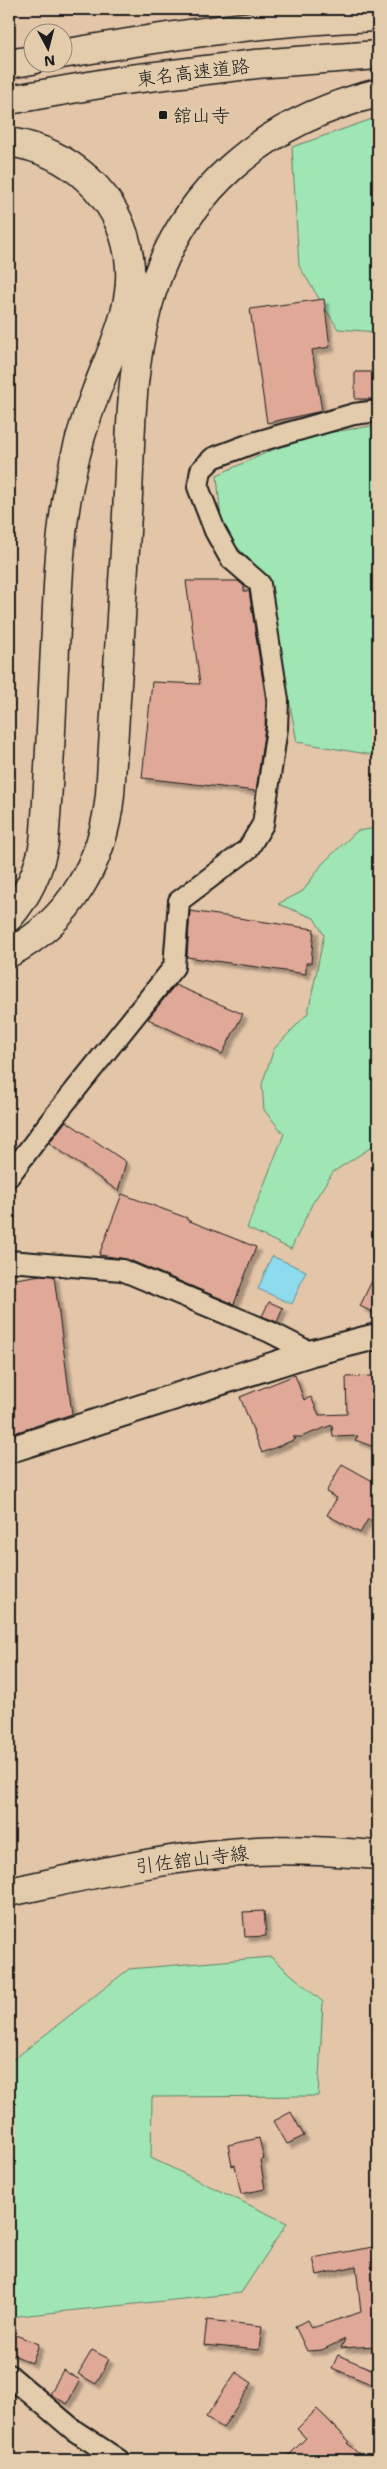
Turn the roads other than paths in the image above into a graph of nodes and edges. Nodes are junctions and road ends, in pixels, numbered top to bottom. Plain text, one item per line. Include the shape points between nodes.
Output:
1 (378, 17) edge
2 (72, 52) edge
3 (378, 55) edge
4 (22, 62) edge
5 (9, 64) edge
6 (378, 93) edge
7 (9, 100) edge
8 (9, 142) edge
9 (378, 411) edge
10 (9, 917) edge
11 (9, 953) edge
12 (9, 1176) edge
13 (9, 1261) edge
14 (378, 1336) edge
15 (311, 1353) junction
16 (9, 1450) edge
17 (378, 1854) edge
18 (9, 1892) edge
19 (9, 2375) edge
20 (119, 2460) edge

1 - 2 main road, 東名高速道路 via 241,27
3 - 7 main road, 東名高速道路 via 247,65 123,80
4 - 5 main road
6 - 11 main road via 337,104 304,118 259,144 203,196 174,239 163,262 146,310 135,380 110,794 104,835 89,874 66,908 35,937
8 - 10 main road via 57,156 100,191 115,214 125,239 131,276 126,312 85,422 69,484 60,548 44,843 32,883
9 - 12 street via 354,414 253,444 213,458 201,470 198,487 215,531 230,558 260,584 278,700 263,824 248,849 179,901 174,967
13 - 15 street via 122,1270 270,1332
14 - 15 street
15 - 16 street
17 - 18 main road, 引佐舘山寺線 via 255,1851 150,1863
19 - 20 street via 75,2431

